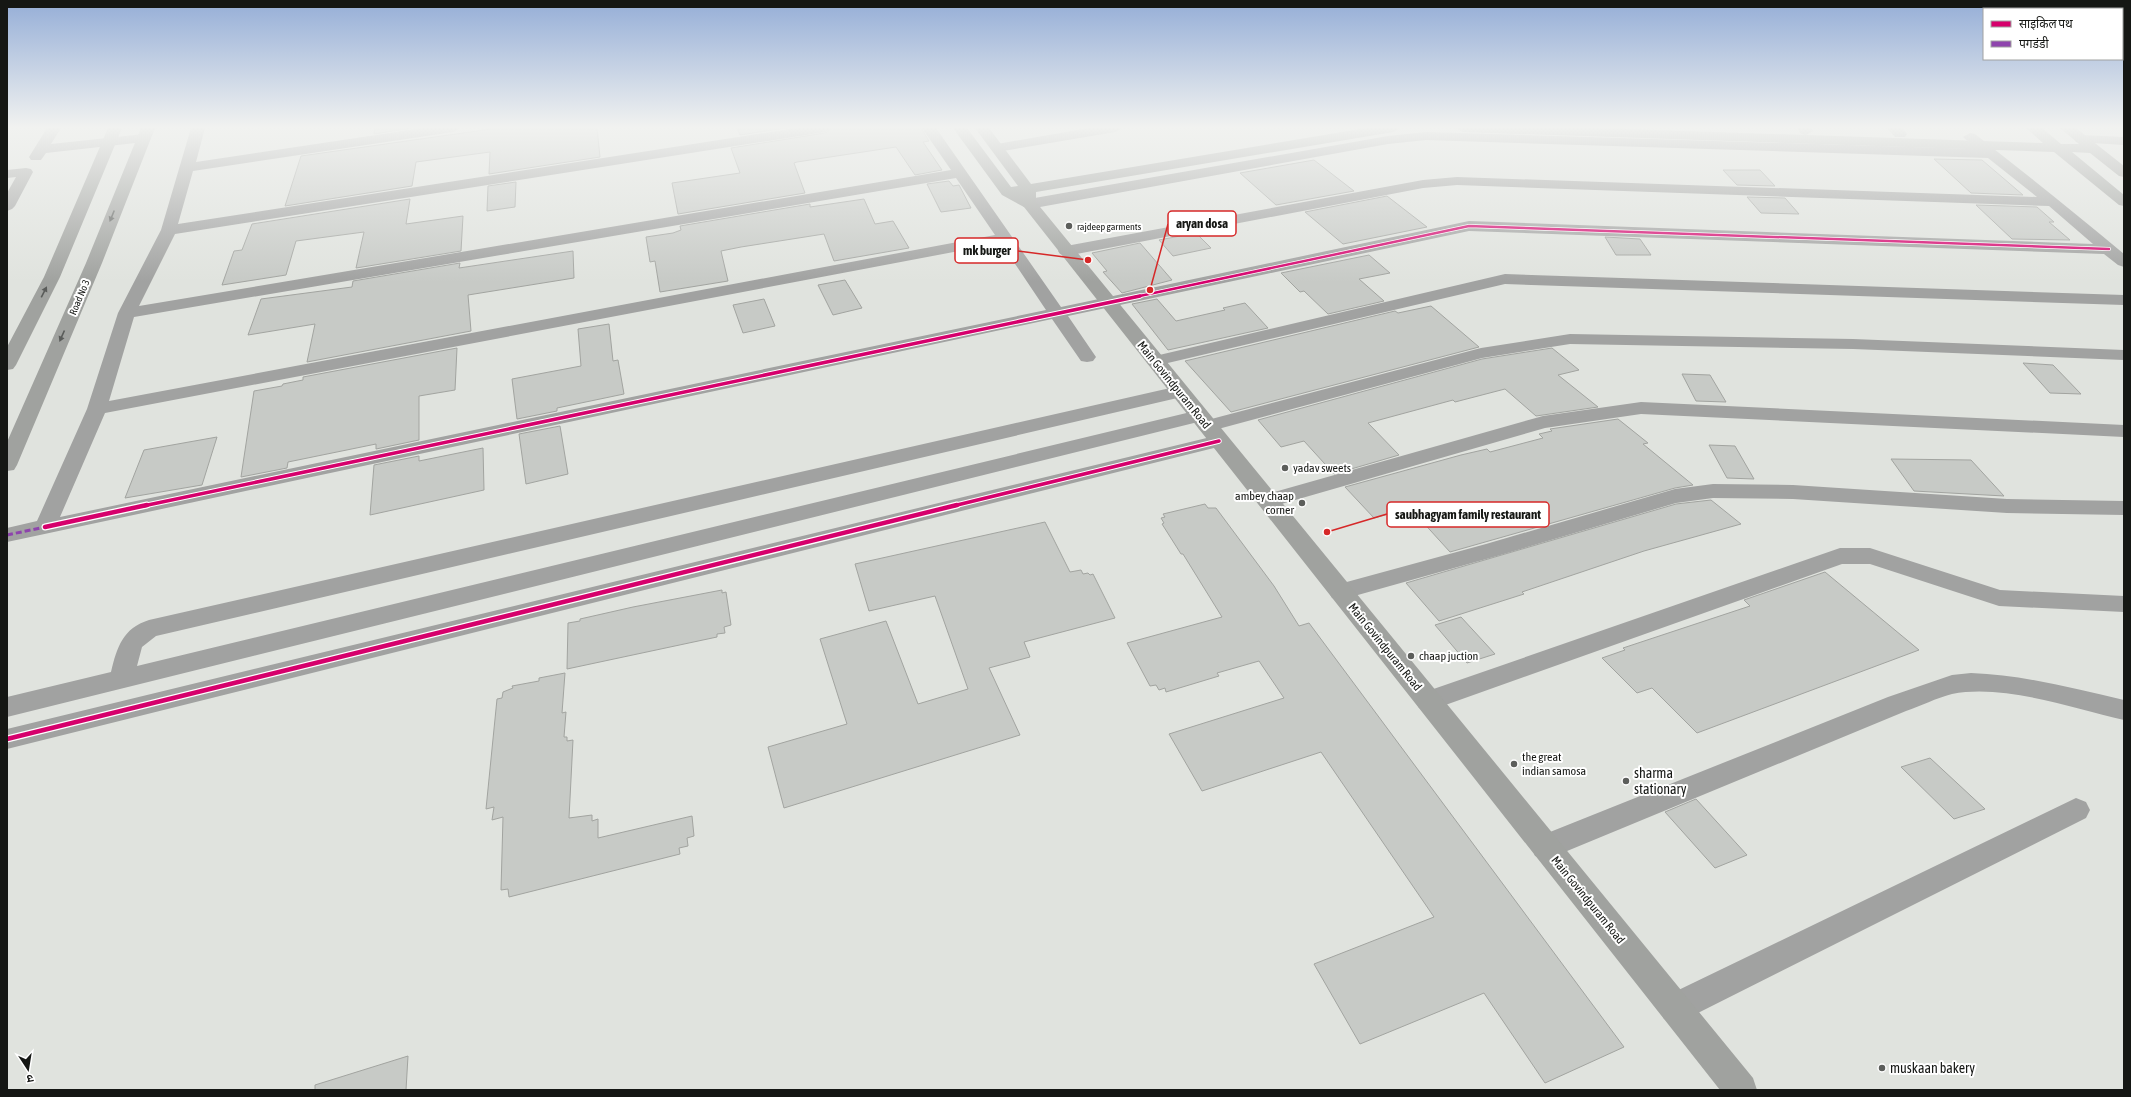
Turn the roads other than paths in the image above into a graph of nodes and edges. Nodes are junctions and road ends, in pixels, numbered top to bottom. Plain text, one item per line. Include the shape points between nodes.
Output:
1 (22, 179) edge
2 (93, 179) edge
3 (128, 179) edge
4 (184, 179) edge
5 (496, 179) edge
6 (922, 179) edge
7 (963, 179) edge
8 (998, 179) edge
9 (1018, 179) edge
10 (1083, 179) edge
11 (1095, 179) edge
12 (1109, 179) edge
13 (2027, 179) edge
14 (2096, 179) edge
15 (1004, 188) junction
16 (1026, 191) junction
17 (2053, 202) junction
18 (2124, 202) edge
19 (7, 206) edge
20 (169, 230) junction
21 (1004, 238) junction
22 (2109, 249) junction
23 (1066, 250) junction
24 (2124, 262) edge
25 (2124, 300) edge
26 (1108, 303) junction
27 (127, 313) junction
28 (1058, 314) junction
29 (2124, 355) edge
30 (1087, 357) dead end
31 (1155, 361) junction
32 (7, 364) edge
33 (1179, 392) junction
34 (97, 409) junction
35 (1209, 428) junction
36 (2124, 431) edge
37 (7, 465) edge
38 (959, 475) junction
39 (750, 491) junction
40 (974, 501) junction
41 (1267, 501) junction
42 (2124, 508) edge
43 (760, 524) junction
44 (45, 527) junction
45 (7, 535) edge
46 (1340, 592) junction
47 (2124, 604) edge
48 (122, 679) junction
49 (1428, 701) junction
50 (7, 707) edge
51 (2124, 710) edge
52 (7, 739) edge
53 (2076, 810) dead end
54 (1546, 847) junction
55 (1675, 1008) junction
56 (1741, 1090) edge

1 - 19 street
32 -> 2 street via 52,277
3 -> 37 street, Road No 3
4 - 20 street
5 - 20 street
6 - 27 street
7 - 21 street
8 - 15 street, Main Govindpuram Road
9 - 16 street, Main Govindpuram Road
10 - 16 street
11 - 16 street
12 - 16 street
13 - 17 street
14 - 18 street
15 - 16 street, Main Govindpuram Road
15 - 16 street
16 - 23 street, Main Govindpuram Road
17 - 22 street
17 - 23 street via 1457,181 1423,184
20 - 27 street
21 - 28 street
21 - 34 street
22 - 24 street
22 - 26 street via 1469,226
23 - 26 street, Main Govindpuram Road
25 - 31 street via 1505,279
26 - 28 street
26 - 31 street, Main Govindpuram Road
27 - 34 street
28 - 30 street
28 - 44 street
29 - 35 street via 1853,344 1570,339 1481,353
31 - 33 street, Main Govindpuram Road
33 - 35 street, Main Govindpuram Road
33 - 39 street
34 - 44 street
35 - 38 street
35 - 40 street
35 - 41 street, Main Govindpuram Road
36 - 41 street via 1641,408 1543,422
38 - 40 street
38 - 43 street
39 - 43 street
39 - 48 street via 149,629 131,641
40 - 52 street
41 - 46 street, Main Govindpuram Road
42 - 46 street via 2007,506 1793,492 1713,491 1675,496
43 - 48 street
44 - 45 street
46 - 49 street, Main Govindpuram Road
47 - 49 street via 1998,598 1870,556 1840,556
48 - 50 street
49 - 54 street, Main Govindpuram Road
51 - 54 street via 2012,687 1990,684 1953,685 1897,704
53 - 55 street
54 - 55 street, Main Govindpuram Road
55 - 56 street, Main Govindpuram Road

